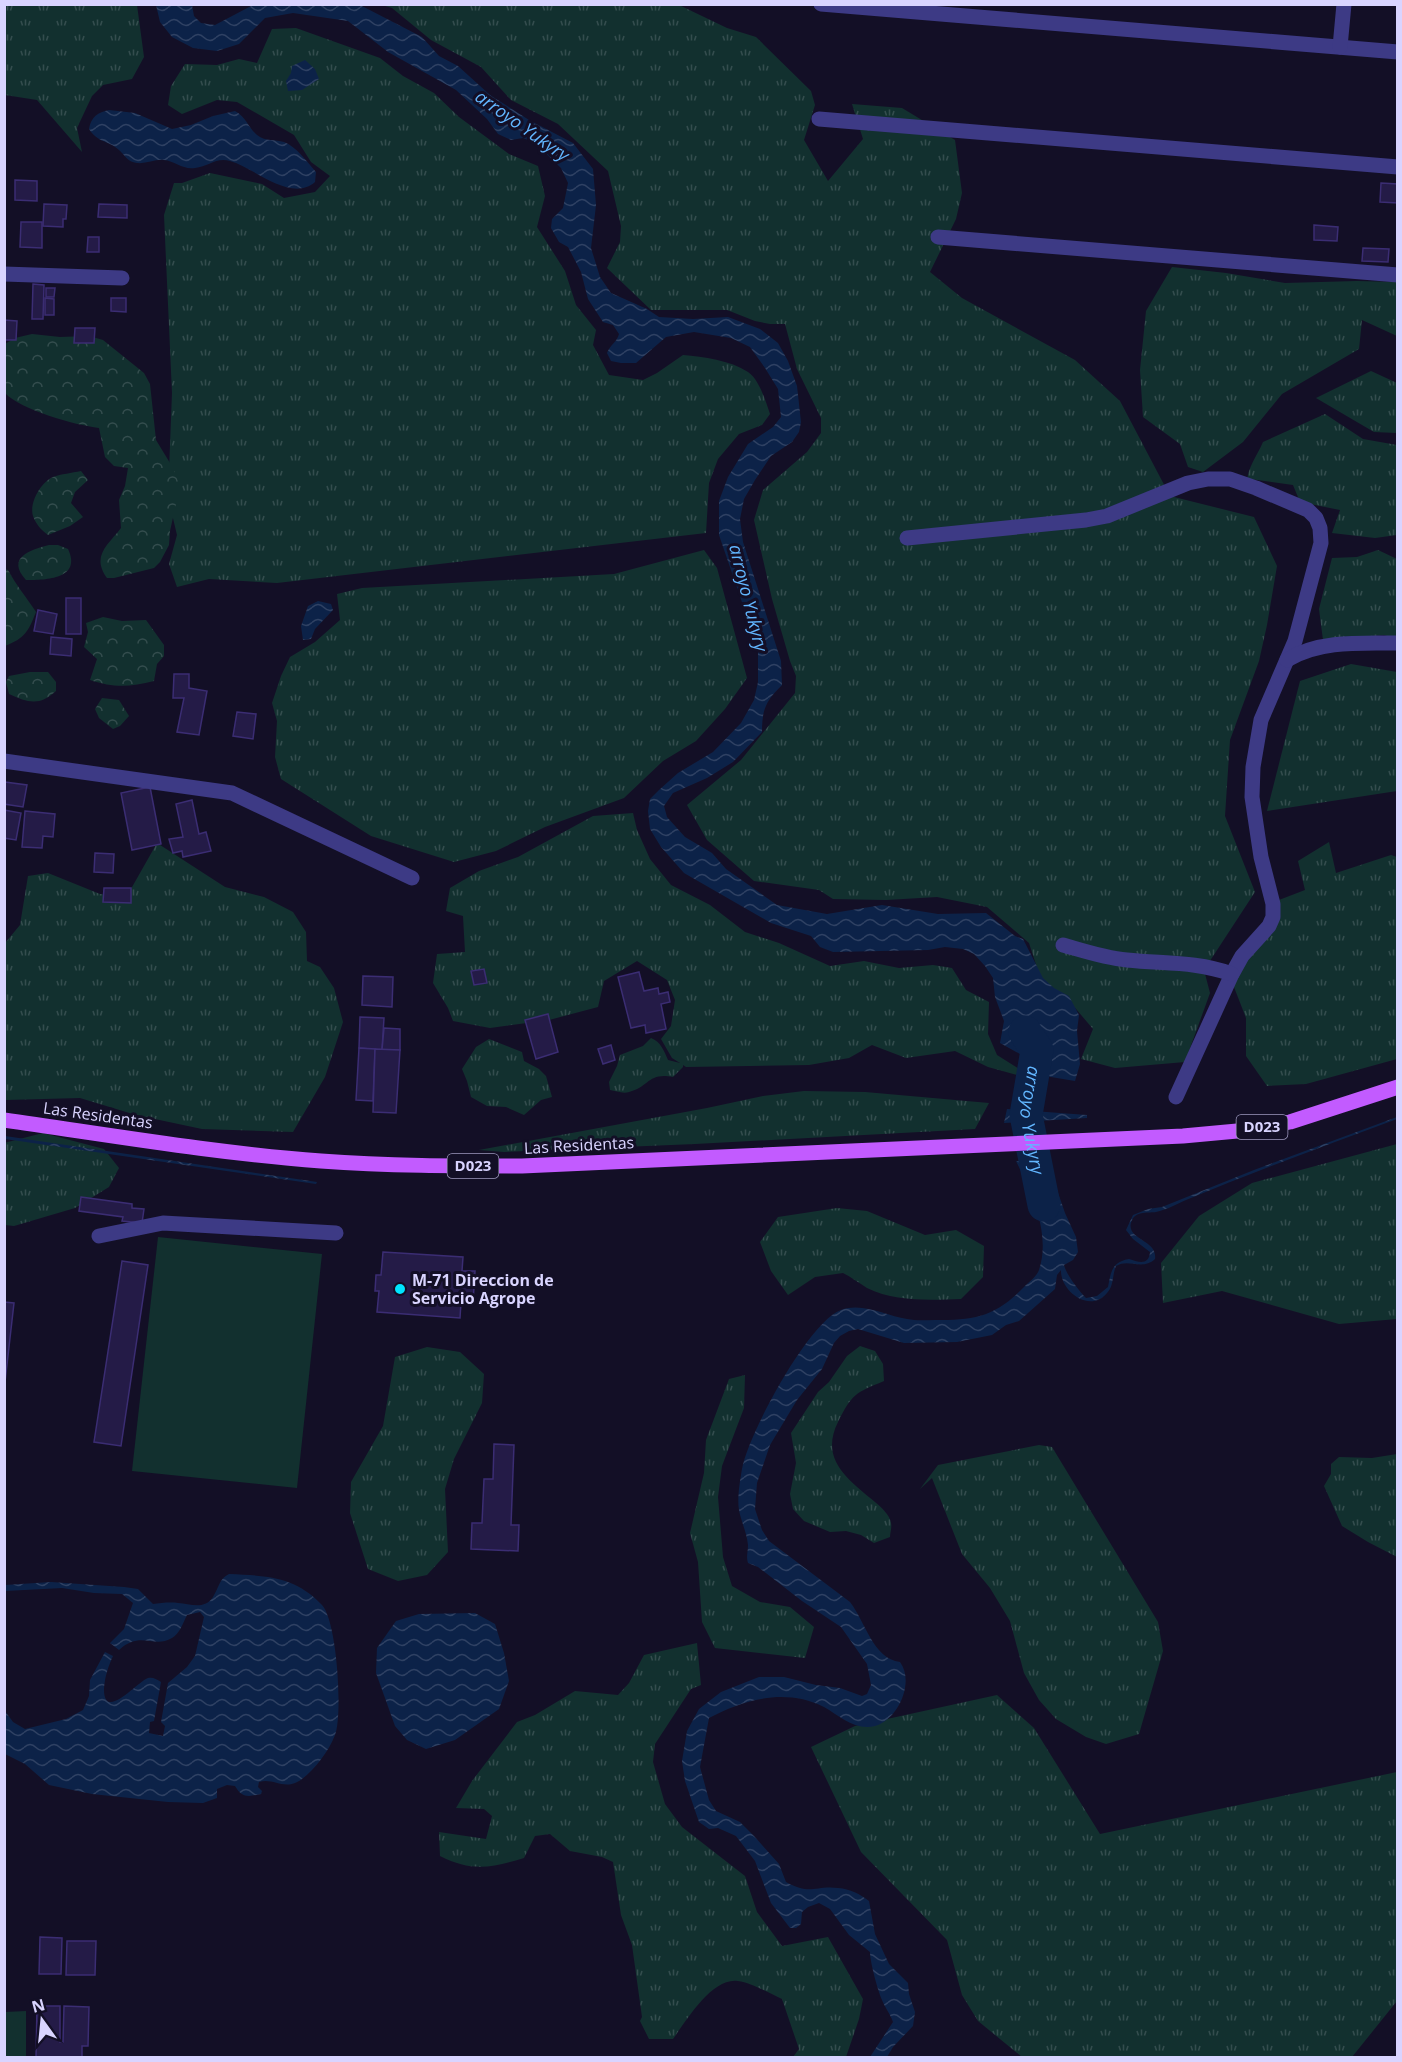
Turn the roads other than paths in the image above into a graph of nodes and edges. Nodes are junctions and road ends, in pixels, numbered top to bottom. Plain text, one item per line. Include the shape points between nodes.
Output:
1 (821, 4) edge
2 (1344, 4) edge
3 (1340, 47) junction
4 (1398, 52) edge
5 (819, 119) dead end
6 (1398, 167) edge
7 (938, 237) dead end
8 (4, 274) edge
9 (1398, 275) edge
10 (122, 278) dead end
11 (907, 538) dead end
12 (1398, 643) edge
13 (1287, 660) junction
14 (4, 761) edge
15 (412, 878) dead end
16 (1063, 945) dead end
17 (1232, 974) junction
18 (1398, 1087) edge
19 (1176, 1097) dead end
20 (4, 1120) edge
21 (336, 1233) dead end
22 (99, 1236) dead end

1 - 3 street
2 - 3 street
3 - 4 street
5 - 6 street
7 - 9 street
8 - 10 street
11 - 13 street via 1086,520 1107,516 1188,483 1230,479 1308,510 1320,528 1321,543
12 - 13 street via 1310,649
13 - 17 street via 1261,720 1253,767 1252,797 1273,917
14 - 15 street via 232,793
16 - 17 street via 1126,960 1179,963
17 - 19 street
18 - 20 main road, Las Residentas / D023 via 1290,1122 1183,1136 522,1166 430,1167 320,1161
21 - 22 street via 163,1223

